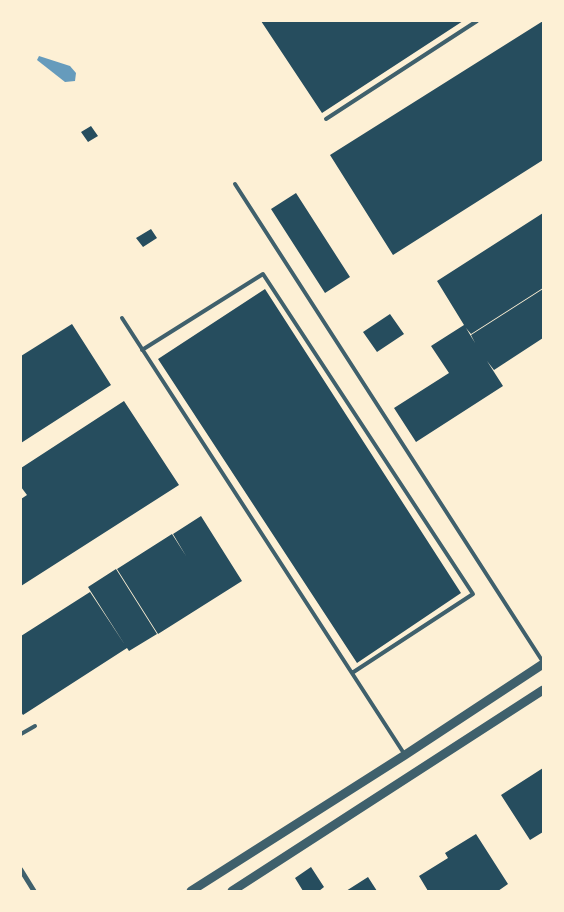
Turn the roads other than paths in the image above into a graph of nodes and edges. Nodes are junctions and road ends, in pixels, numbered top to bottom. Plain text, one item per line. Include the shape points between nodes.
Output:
1 (477, 21) edge
2 (326, 119) dead end
3 (235, 184) dead end
4 (122, 318) dead end
5 (142, 350) junction
6 (543, 663) edge
7 (352, 673) junction
8 (543, 690) edge
9 (35, 726) dead end
10 (21, 734) edge
11 (405, 754) junction
12 (21, 870) edge
13 (34, 891) edge
14 (191, 891) edge
15 (232, 891) edge

1 - 2 lane
3 - 6 lane
4 - 5 lane
5 - 7 lane
5 - 7 lane via 263,274 473,594
6 - 11 street
7 - 11 lane
8 - 15 street
9 - 10 lane
11 - 14 street
12 - 13 street

